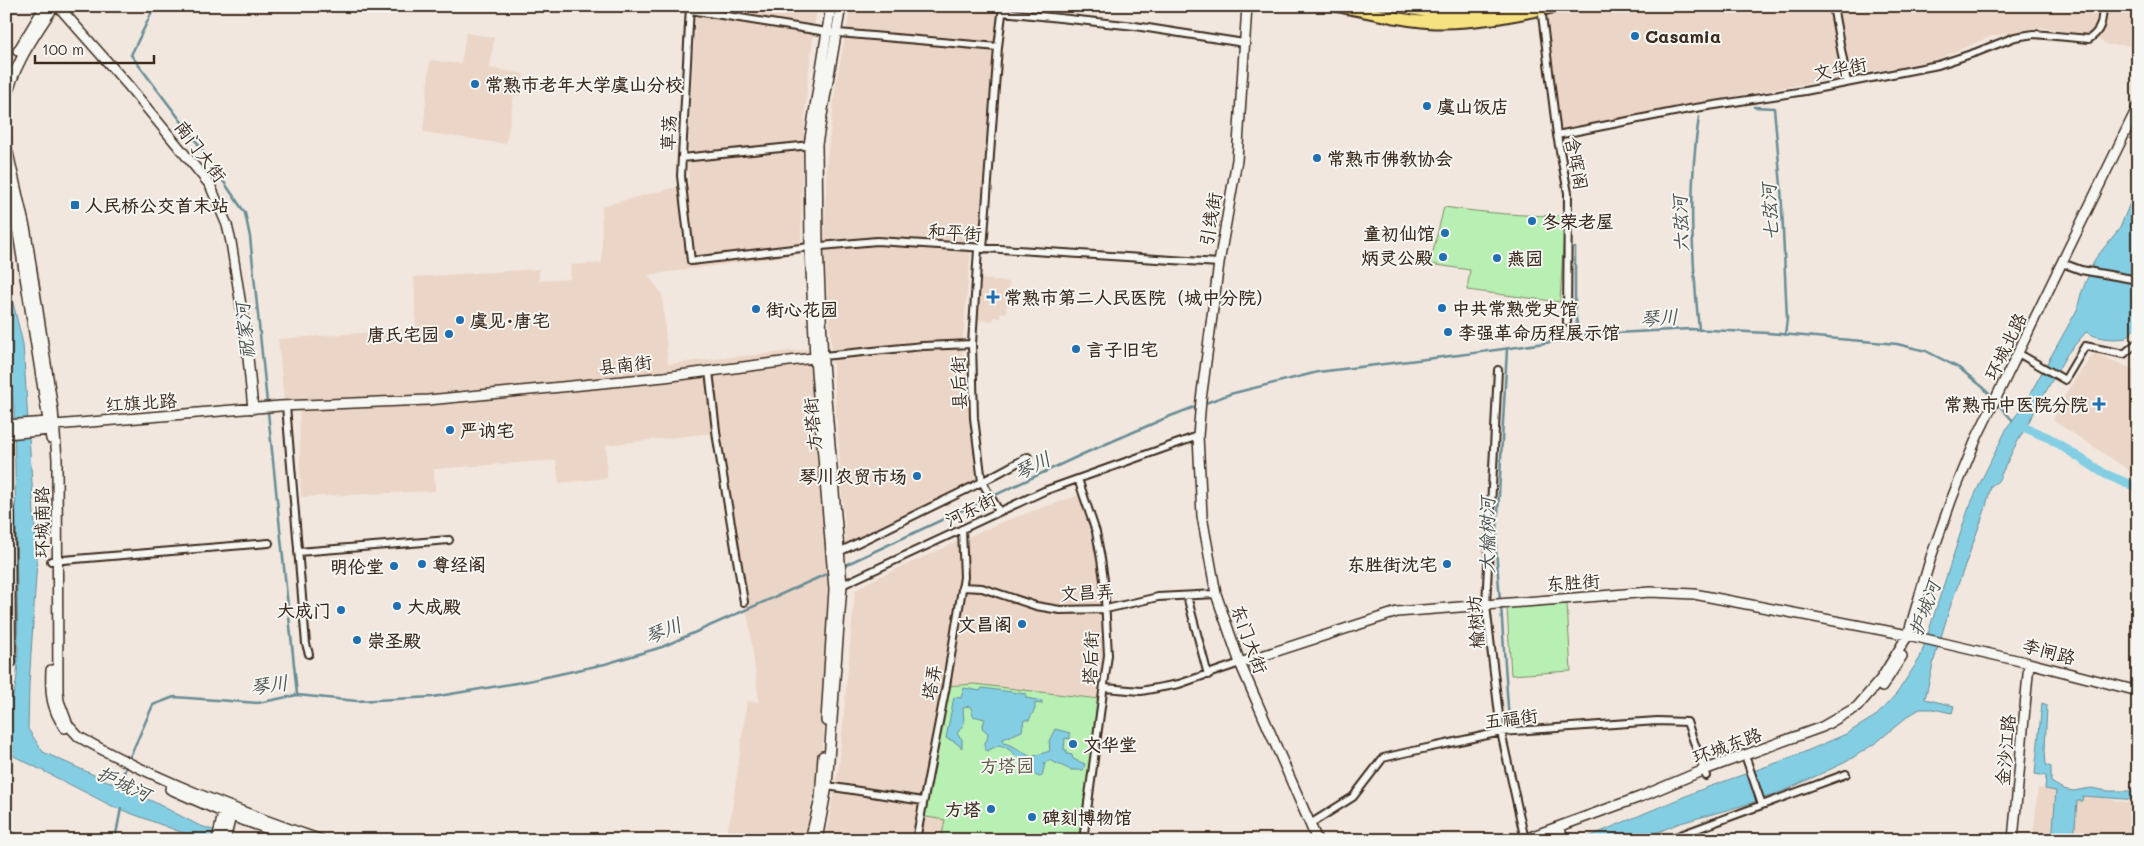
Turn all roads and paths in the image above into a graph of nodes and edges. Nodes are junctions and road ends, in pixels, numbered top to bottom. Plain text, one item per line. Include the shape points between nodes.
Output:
1 (45, 6) edge
2 (54, 6) edge
3 (58, 6) edge
4 (831, 6) edge
5 (841, 6) edge
6 (1247, 6) edge
7 (1336, 6) edge
8 (1396, 6) edge
9 (1515, 6) edge
10 (1559, 6) edge
11 (1833, 6) edge
12 (2103, 6) edge
13 (690, 8) edge
14 (1540, 8) edge
15 (1003, 9) edge
16 (832, 33) junction
17 (1244, 44) junction
18 (998, 47) junction
19 (6, 79) edge
20 (1847, 82) junction
21 (6, 101) edge
22 (2138, 106) edge
23 (2138, 120) edge
24 (1557, 135) junction
25 (6, 144) edge
26 (813, 144) junction
27 (682, 158) junction
28 (6, 171) edge
29 (814, 246) junction
30 (980, 249) junction
31 (690, 261) joint
32 (1219, 263) junction
33 (2063, 264) junction
34 (2138, 280) edge
35 (1567, 322) dead end
36 (2138, 342) edge
37 (972, 344) junction
38 (2023, 356) junction
39 (819, 357) junction
40 (1498, 370) dead end
41 (709, 371) junction
42 (2003, 392) junction
43 (6, 406) edge
44 (283, 406) junction
45 (256, 409) junction
46 (7, 425) edge
47 (51, 425) junction
48 (31, 427) junction
49 (6, 434) edge
50 (1198, 436) junction
51 (1028, 457) dead end
52 (1078, 479) junction
53 (982, 482) junction
54 (6, 494) edge
55 (1000, 510) junction
56 (962, 529) junction
57 (449, 540) dead end
58 (270, 543) dead end
59 (298, 552) junction
60 (837, 558) junction
61 (54, 561) junction
62 (839, 580) junction
63 (962, 587) junction
64 (1216, 594) junction
65 (1187, 596) junction
66 (744, 602) dead end
67 (1490, 605) junction
68 (1106, 609) junction
69 (1911, 635) junction
70 (1952, 644) joint
71 (309, 654) dead end
72 (12, 663) dead end
73 (1240, 663) junction
74 (2029, 663) junction
75 (1208, 675) junction
76 (1105, 688) junction
77 (2138, 691) edge
78 (1501, 732) junction
79 (1746, 760) junction
80 (1705, 773) junction
81 (1846, 774) dead end
82 (827, 786) junction
83 (923, 800) junction
84 (1762, 805) junction
85 (228, 811) junction
86 (1310, 824) junction
87 (224, 827) junction
88 (1524, 839) edge
89 (217, 840) edge
90 (225, 840) edge
91 (300, 840) edge
92 (321, 840) edge
93 (810, 840) edge
94 (817, 840) edge
95 (916, 840) edge
96 (1084, 840) edge
97 (1317, 840) edge
98 (1540, 840) edge
99 (1667, 840) edge
100 (2013, 840) edge

1 - 19 street via 18,50
2 - 21 street via 22,55
3 - 45 street, 南门大街 via 210,185 231,242
4 - 16 street, 方塔街
5 - 16 street, 方塔街
6 - 17 street, 引线街
7 - 14 main road via 1426,22 1489,19
8 - 9 main road via 1438,14 1460,14
10 - 14 main road
11 - 20 street
12 - 20 street, 文华街 via 2102,25 2098,33 2089,39 2034,34 2015,37 1938,65
13 - 16 street
13 - 27 street, 草荡
14 - 24 street, 含晖阁
15 - 17 street
15 - 18 street, 县后街
16 - 18 street
16 - 26 street, 方塔街
17 - 32 street, 引线街 via 1236,160
18 - 30 street, 县后街
20 - 24 street, 文华街 via 1689,108
22 - 33 street, 环城北路
23 - 33 street, 环城北路
24 - 35 street, 含晖阁 via 1568,199
25 - 47 street, 环城南路 via 26,232
26 - 27 street
26 - 29 street, 方塔街
27 - 31 street, 草荡
28 - 47 street, 环城南路
29 - 30 street, 和平街 via 877,241
29 - 31 street, 和平街
29 - 39 street, 方塔街
30 - 32 street, 和平街
30 - 37 street, 县后街
32 - 50 street, 引线街
33 - 34 street
33 - 38 street, 环城北路
33 - 42 street, 环城北路
36 - 38 street via 2124,354 2085,346 2065,380
37 - 39 street, 县南街
37 - 53 street, 县后街 via 974,418
38 - 42 street, 环城北路
39 - 41 street, 县南街
39 - 60 street, 方塔街
39 - 60 street, 方塔街
40 - 67 street, 榆树坊
41 - 44 street, 县南街 via 428,400
41 - 66 street
42 - 69 street, 环城北路 via 1954,501
43 - 46 street
44 - 45 street, 红旗北路
44 - 59 street
45 - 47 street, 红旗北路
46 - 48 street
47 - 48 street, 红旗北路
47 - 61 street, 环城南路
48 - 49 street, 红旗北路
50 - 52 street, 河东街
50 - 64 street, 东门大街 via 1202,516
51 - 53 street, 河东街
52 - 55 street, 河东街
52 - 68 street, 塔后街 via 1096,532
53 - 55 street, 县后街
53 - 60 street, 河东街
54 - 72 street via 11,513
55 - 56 street, 河东街
56 - 62 street, 河东街
56 - 63 street, 塔弄
57 - 59 street
58 - 61 street
59 - 71 street
60 - 62 street, 方塔街
61 - 85 street, 环城南路 via 50,692 58,718 72,737 134,770
62 - 82 street, 方塔街
62 - 93 street, 方塔街 via 820,799
63 - 68 street, 文昌弄 via 982,588 1036,606 1060,610
63 - 83 street, 塔弄
64 - 65 street, 文昌弄
64 - 73 street, 东门大街
65 - 68 street, 文昌弄 via 1158,597
65 - 75 street
67 - 69 street, 东胜街 via 1650,592 1694,594
67 - 73 street, 东胜街 via 1397,612
67 - 78 street, 榆树坊
68 - 76 street, 塔后街 via 1108,655
69 - 70 street, 东胜街
69 - 79 street, 环城东路 via 1890,676 1864,708 1828,730
69 - 80 street, 环城东路 via 1857,707 1822,727
70 - 74 street, 李闸路
73 - 75 street
73 - 86 street, 东门大街
74 - 77 street, 李闸路
74 - 100 street, 金沙江路
75 - 76 street via 1140,691
76 - 96 street, 塔后街
78 - 80 street, 五福街 via 1657,721 1687,722
78 - 86 street, 五福街 via 1383,758 1353,797
78 - 88 street, 榆树坊
79 - 80 street, 环城东路
79 - 84 street
80 - 88 street, 环城东路
80 - 98 street, 环城东路
81 - 84 street
82 - 83 street
82 - 94 street, 方塔街
83 - 95 street, 塔弄
84 - 99 street
85 - 87 street
85 - 91 street
85 - 92 street
86 - 97 street, 东门大街
87 - 89 street
87 - 90 street

